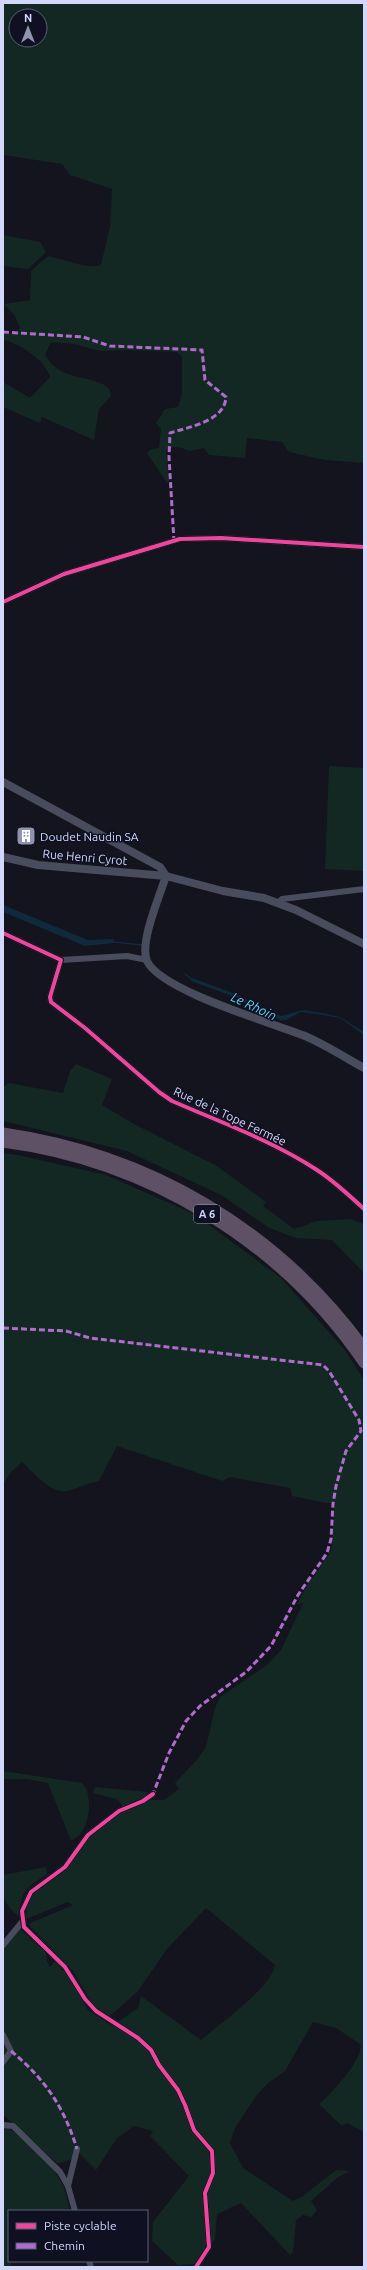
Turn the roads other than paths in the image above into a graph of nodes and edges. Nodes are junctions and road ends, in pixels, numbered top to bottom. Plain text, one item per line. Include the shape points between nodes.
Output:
1 (364, 546) edge
2 (3, 602) edge
3 (3, 782) edge
4 (3, 857) edge
5 (166, 876) junction
6 (364, 889) edge
7 (278, 903) junction
8 (3, 933) edge
9 (364, 944) edge
10 (61, 960) junction
11 (147, 960) junction
12 (364, 1068) edge
13 (3, 1133) edge
14 (3, 1142) edge
15 (364, 1209) edge
16 (364, 1348) edge
17 (364, 1363) edge
18 (153, 1794) dead end
19 (22, 1922) junction
20 (3, 1945) edge
21 (3, 2035) edge
22 (3, 2062) edge
23 (3, 2119) edge
24 (3, 2125) edge
25 (13, 2126) junction
26 (77, 2149) dead end
27 (68, 2186) junction
28 (75, 2210) edge
29 (196, 2267) edge

1 - 2 street via 221,538 180,539 64,574
3 - 5 street via 160,867
4 - 5 street, Rue Henri Cyrot via 44,865
5 - 7 street, Rue Henri Cyrot via 223,892 264,898
5 - 11 street via 146,942
6 - 7 street via 282,899
7 - 9 street, Rue Henri Cyrot
8 - 10 street
10 - 11 street via 127,956
10 - 15 street, Rue de la Tope Fermée via 50,997 51,1002 159,1092 172,1101 274,1146 310,1165
11 - 12 street via 154,970 200,998 305,1036
13 - 16 highway, A 6 via 55,1142 111,1158 160,1179 211,1206 248,1231 291,1266 328,1304
14 - 17 highway, A 6 via 63,1154 113,1169 166,1191 207,1214 252,1245 293,1280 329,1318
18 - 19 street via 143,1801 119,1810 88,1835 65,1867 34,1888 27,1896 22,1911
19 - 20 street
19 - 29 street via 24,1927 65,1967 92,2007 138,2038 151,2050 180,2095 194,2130 212,2152 213,2173 204,2194 209,2247
21 - 22 street via 12,2051
23 - 25 street
24 - 25 street
25 - 27 street via 50,2162
26 - 27 street
27 - 28 street

